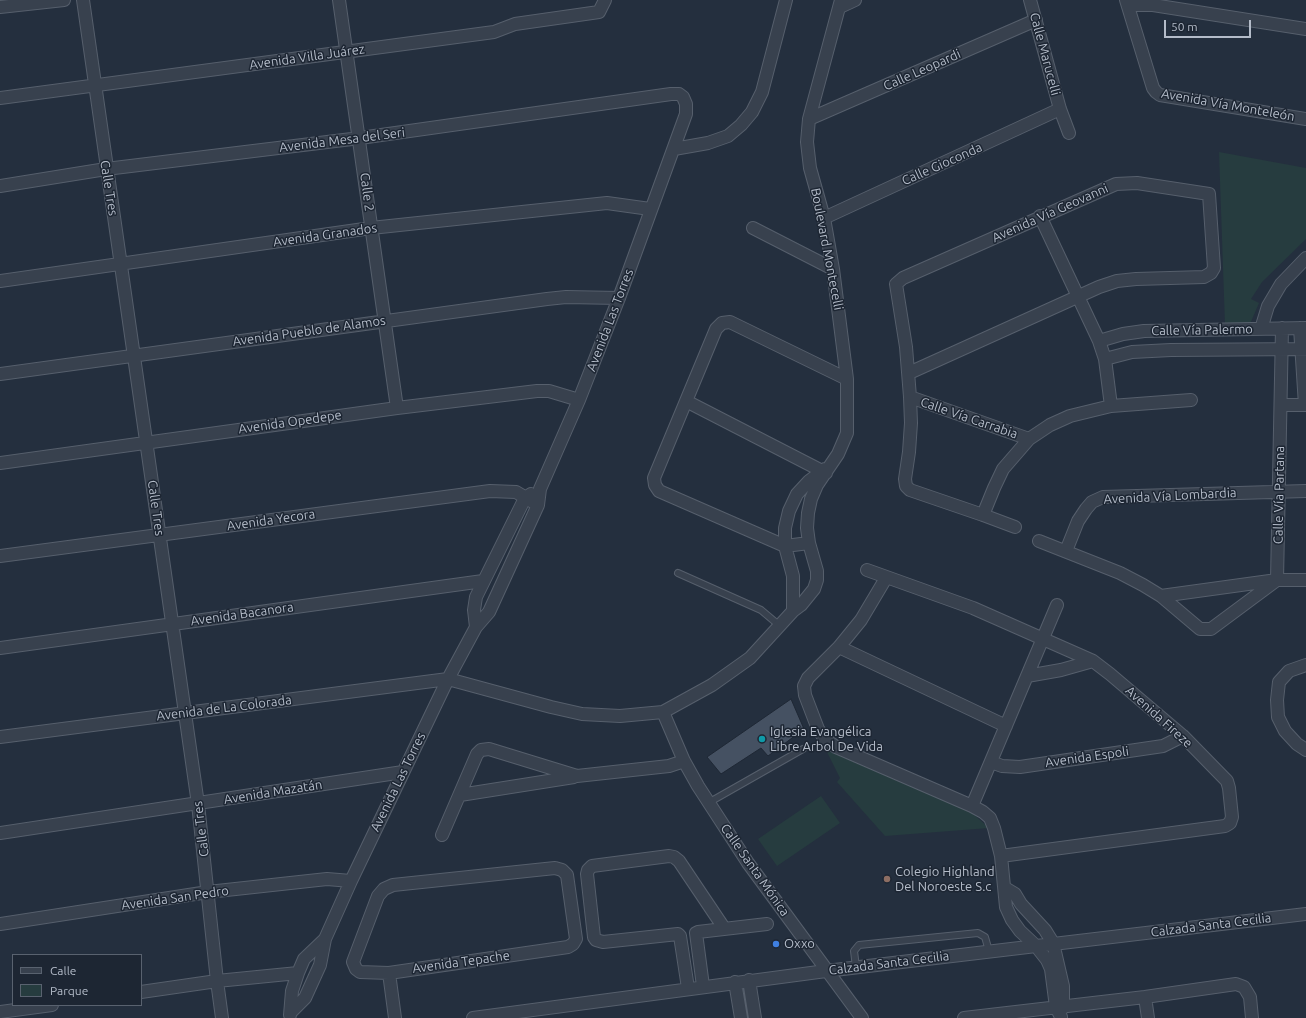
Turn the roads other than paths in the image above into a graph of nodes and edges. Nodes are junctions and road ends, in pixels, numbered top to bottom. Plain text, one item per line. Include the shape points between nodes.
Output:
1 (64, 0) edge
2 (83, 0) edge
3 (339, 0) edge
4 (605, 0) edge
5 (786, 0) edge
6 (855, 0) edge
7 (1030, 0) edge
8 (1127, 2) edge
9 (841, 3) edge
10 (0, 7) edge
11 (1036, 20) junction
12 (1306, 29) edge
13 (346, 52) junction
14 (96, 84) junction
15 (683, 97) joint
16 (0, 98) edge
17 (1060, 109) junction
18 (809, 120) junction
19 (1306, 120) edge
20 (1069, 133) dead end
21 (360, 138) junction
22 (674, 149) junction
23 (106, 169) junction
24 (0, 186) edge
25 (650, 209) junction
26 (1040, 216) junction
27 (824, 218) junction
28 (372, 228) junction
29 (753, 228) dead end
30 (1306, 258) edge
31 (122, 265) junction
32 (833, 268) junction
33 (0, 282) edge
34 (1078, 296) junction
35 (619, 298) junction
36 (384, 321) junction
37 (1282, 328) junction
38 (1303, 328) edge
39 (1261, 329) junction
40 (1240, 330) junction
41 (1099, 341) junction
42 (1240, 349) junction
43 (1304, 349) edge
44 (1282, 350) junction
45 (133, 355) junction
46 (1105, 359) junction
47 (909, 373) junction
48 (0, 374) edge
49 (847, 379) junction
50 (910, 397) junction
51 (579, 400) junction
52 (1191, 400) dead end
53 (686, 401) junction
54 (1281, 405) junction
55 (1306, 405) edge
56 (1111, 406) junction
57 (397, 408) junction
58 (1028, 439) junction
59 (147, 441) junction
60 (0, 463) edge
61 (826, 470) junction
62 (540, 489) junction
63 (1278, 491) junction
64 (1306, 491) edge
65 (525, 498) junction
66 (538, 505) junction
67 (983, 515) junction
68 (1015, 528) dead end
69 (160, 535) junction
70 (1039, 541) dead end
71 (809, 543) junction
72 (785, 546) junction
73 (1066, 551) junction
74 (0, 556) edge
75 (867, 570) dead end
76 (678, 573) dead end
77 (886, 578) junction
78 (1277, 580) junction
79 (1306, 580) edge
80 (483, 581) junction
81 (1161, 596) junction
82 (1057, 605) dead end
83 (793, 611) junction
84 (172, 623) junction
85 (780, 626) junction
86 (476, 627) junction
87 (1043, 639) junction
88 (840, 647) junction
89 (0, 648) edge
90 (1093, 661) junction
91 (1306, 665) edge
92 (1027, 676) junction
93 (448, 679) junction
94 (663, 712) junction
95 (185, 714) junction
96 (1006, 726) junction
97 (1182, 736) junction
98 (0, 737) edge
99 (803, 749) dead end
100 (1306, 750) edge
101 (684, 761) junction
102 (991, 762) junction
103 (403, 772) junction
104 (577, 776) junction
105 (460, 795) junction
106 (708, 802) junction
107 (198, 804) junction
108 (972, 806) junction
109 (0, 833) edge
110 (442, 835) dead end
111 (1001, 856) junction
112 (351, 880) junction
113 (1005, 888) junction
114 (208, 892) junction
115 (1306, 914) edge
116 (0, 924) edge
117 (767, 924) dead end
118 (724, 928) junction
119 (325, 939) junction
120 (1053, 943) junction
121 (1036, 946) junction
122 (989, 951) junction
123 (856, 967) junction
124 (826, 971) junction
125 (389, 972) junction
126 (298, 973) junction
127 (749, 980) junction
128 (216, 981) junction
129 (735, 982) junction
130 (703, 986) junction
131 (688, 988) junction
132 (142, 992) edge
133 (1145, 997) junction
134 (45, 1006) edge
135 (0, 1012) edge
136 (1060, 1012) edge
137 (548, 1013) edge
138 (291, 1014) edge
139 (222, 1018) edge
140 (395, 1018) edge
141 (473, 1018) edge
142 (741, 1018) edge
143 (756, 1018) edge
144 (862, 1018) edge
145 (964, 1018) edge
146 (1148, 1018) edge
147 (1252, 1018) edge

1 - 10 street
2 - 14 street, Calle Tres
3 - 13 street, Calle 2
4 - 13 street, Avenida Villa Juárez via 599,12 515,24 494,32
5 - 22 street via 762,92 752,112 728,136 708,143
6 - 9 street
7 - 11 street, Calle Marucelli
8 - 12 street
8 - 19 street, Avenida Vía Monteleón via 1152,88 1160,95
9 - 18 street, Boulevard Montecelli
11 - 17 street, Calle Marucelli
11 - 18 street, Calle Leopardi
13 - 14 street, Avenida Villa Juárez
13 - 21 street, Calle 2
14 - 16 street, Avenida Villa Juárez
14 - 23 street, Calle Tres
15 - 21 street, Avenida Mesa del Seri via 671,94
15 - 22 street, Avenida Las Torres via 686,114
17 - 20 street, Calle Marucelli
17 - 27 street, Calle Gioconda
18 - 27 street, Boulevard Montecelli via 807,142 810,168
21 - 23 street, Avenida Mesa del Seri
21 - 28 street, Calle 2
22 - 25 street, Avenida Las Torres
23 - 24 street, Avenida Mesa del Seri
23 - 31 street, Calle Tres
25 - 28 street, Avenida Granados via 607,203
25 - 35 street, Avenida Las Torres
26 - 34 street
26 - 34 street, Avenida Vía Geovanni via 1116,184 1137,183 1209,194 1214,268 1211,273 1204,277 1136,278 1117,281
26 - 47 street, Avenida Vía Geovanni via 903,278 896,284
27 - 32 street, Boulevard Montecelli
28 - 31 street, Avenida Granados
28 - 36 street, Calle 2
29 - 32 street
30 - 39 street via 1280,284 1268,306
31 - 33 street, Avenida Granados
31 - 45 street, Calle Tres
32 - 49 street, Boulevard Montecelli
34 - 41 street
34 - 47 street
35 - 36 street, Avenida Pueblo de Alamos via 566,297
35 - 51 street, Avenida Las Torres
36 - 45 street, Avenida Pueblo de Alamos
36 - 57 street, Calle 2
37 - 38 street, Calle Vía Palermo
37 - 39 street, Calle Vía Palermo
37 - 44 street, Calle Vía Partana
38 - 43 street
39 - 40 street, Calle Vía Palermo
40 - 41 street, Calle Vía Palermo via 1144,331
40 - 42 street
41 - 46 street
42 - 44 street, Calle Vía Palermo
42 - 46 street, Calle Vía Palermo via 1132,352
43 - 44 street, Calle Vía Palermo
43 - 55 street
44 - 54 street, Calle Vía Partana
45 - 48 street, Avenida Pueblo de Alamos
45 - 59 street, Calle Tres
46 - 56 street
47 - 50 street
49 - 53 street via 730,322 722,323 716,329
49 - 61 street, Boulevard Montecelli via 845,442
50 - 58 street, Calle Vía Carrabia
50 - 67 street via 906,486 910,490
51 - 57 street, Avenida Opedepe via 549,392 537,392
51 - 62 street, Avenida Las Torres
52 - 56 street
53 - 61 street
53 - 72 street via 654,478 659,491
54 - 55 street
54 - 63 street, Calle Vía Partana
56 - 58 street via 1070,416
57 - 59 street, Avenida Opedepe
58 - 67 street via 1003,470
59 - 60 street, Avenida Opedepe
59 - 69 street, Calle Tres
61 - 71 street, Boulevard Montecelli via 811,499 807,528
61 - 72 street, Boulevard Montecelli via 797,494 785,528
62 - 65 street
62 - 66 street, Avenida Las Torres
63 - 64 street, Avenida Vía Lombardia
63 - 73 street, Avenida Vía Lombardia via 1103,497 1092,502 1086,509 1078,521
63 - 78 street, Calle Vía Partana
65 - 66 street, Avenida Yecora
65 - 69 street, Avenida Yecora via 516,492 490,491
65 - 80 street
66 - 86 street, Avenida Las Torres via 489,612
67 - 68 street
69 - 74 street, Avenida Yecora
69 - 84 street, Calle Tres
70 - 73 street
71 - 72 street
71 - 83 street, Boulevard Montecelli via 815,560 817,580 808,598
72 - 83 street, Boulevard Montecelli via 793,576
73 - 81 street via 1120,573
75 - 77 street, Avenida Fireze
76 - 85 lane via 761,610
77 - 87 street, Avenida Fireze via 967,606
77 - 88 street via 861,620
78 - 79 street
78 - 81 street
78 - 81 street via 1211,629 1200,629 1195,626
80 - 84 street, Avenida Bacanora
80 - 86 street via 474,610
82 - 87 street
83 - 85 street, Boulevard Montecelli
84 - 89 street, Avenida Bacanora
84 - 95 street, Calle Tres
85 - 94 street, Boulevard Montecelli via 750,658 712,685
86 - 93 street, Avenida Las Torres
87 - 90 street, Avenida Fireze
87 - 92 street
88 - 96 street
88 - 108 street via 808,678 804,686 818,729 826,739 836,747
90 - 92 street
90 - 97 street, Avenida Fireze
91 - 100 street via 1289,671 1279,682 1277,700 1278,717 1285,730 1296,744
92 - 96 street
93 - 94 street via 582,714 620,716
93 - 95 street, Avenida de La Colorada
93 - 103 street, Avenida Las Torres
94 - 101 street, Calle Santa Mónica
95 - 98 street, Avenida de La Colorada
95 - 107 street, Calle Tres
96 - 102 street
97 - 102 street, Avenida Espoli via 1163,746 1020,767 1002,766
97 - 111 street, Avenida Fireze via 1226,781 1232,817 1230,823 1225,826
99 - 106 lane
101 - 104 street via 669,766
101 - 106 street, Calle Santa Mónica
102 - 108 street
103 - 107 street, Avenida Mazatán
103 - 112 street, Avenida Las Torres
104 - 105 street
104 - 105 street via 489,749 481,750
105 - 110 street
106 - 124 street, Calle Santa Mónica via 748,863
107 - 109 street, Avenida Mazatán
107 - 114 street, Calle Tres
108 - 111 street via 990,818
111 - 113 street
112 - 114 street, Avenida San Pedro via 327,879
112 - 119 street, Avenida Las Torres
113 - 120 street via 1015,894
113 - 121 street via 1006,907 1012,920
114 - 116 street, Avenida San Pedro
114 - 128 street, Calle Tres
115 - 120 street, Calzada Santa Cecilia
117 - 118 street
118 - 130 street via 696,933
118 - 131 street via 674,857 592,866 588,870 596,940 602,942 678,934
119 - 126 street, Avenida Las Torres via 304,959
119 - 138 street, Avenida Las Torres via 320,965 311,985 305,998
120 - 121 street, Calzada Santa Cecilia
120 - 136 street via 1064,986
121 - 122 street, Calzada Santa Cecilia
121 - 136 street via 1051,969
122 - 123 street, Calzada Santa Cecilia
122 - 123 lane via 984,937 978,933 859,945 854,951
123 - 124 street, Calzada Santa Cecilia
124 - 127 street, Calzada Santa Cecilia
124 - 144 street, Calle Santa Mónica
125 - 125 street, Avenida Tepache via 568,947 576,939 567,875 555,868 393,885 384,889 378,896 353,962 360,972
125 - 140 street
126 - 128 street
126 - 138 street, Avenida Las Torres via 292,991
127 - 129 street, Calzada Santa Cecilia
127 - 143 street
128 - 132 street
128 - 139 street, Calle Tres
129 - 130 street, Calzada Santa Cecilia
129 - 142 street
130 - 131 street, Calzada Santa Cecilia
131 - 137 street, Calzada Santa Cecilia
133 - 136 street
133 - 146 street
133 - 147 street via 1241,984 1250,997
134 - 135 street
136 - 145 street
137 - 141 street, Calzada Santa Cecilia

